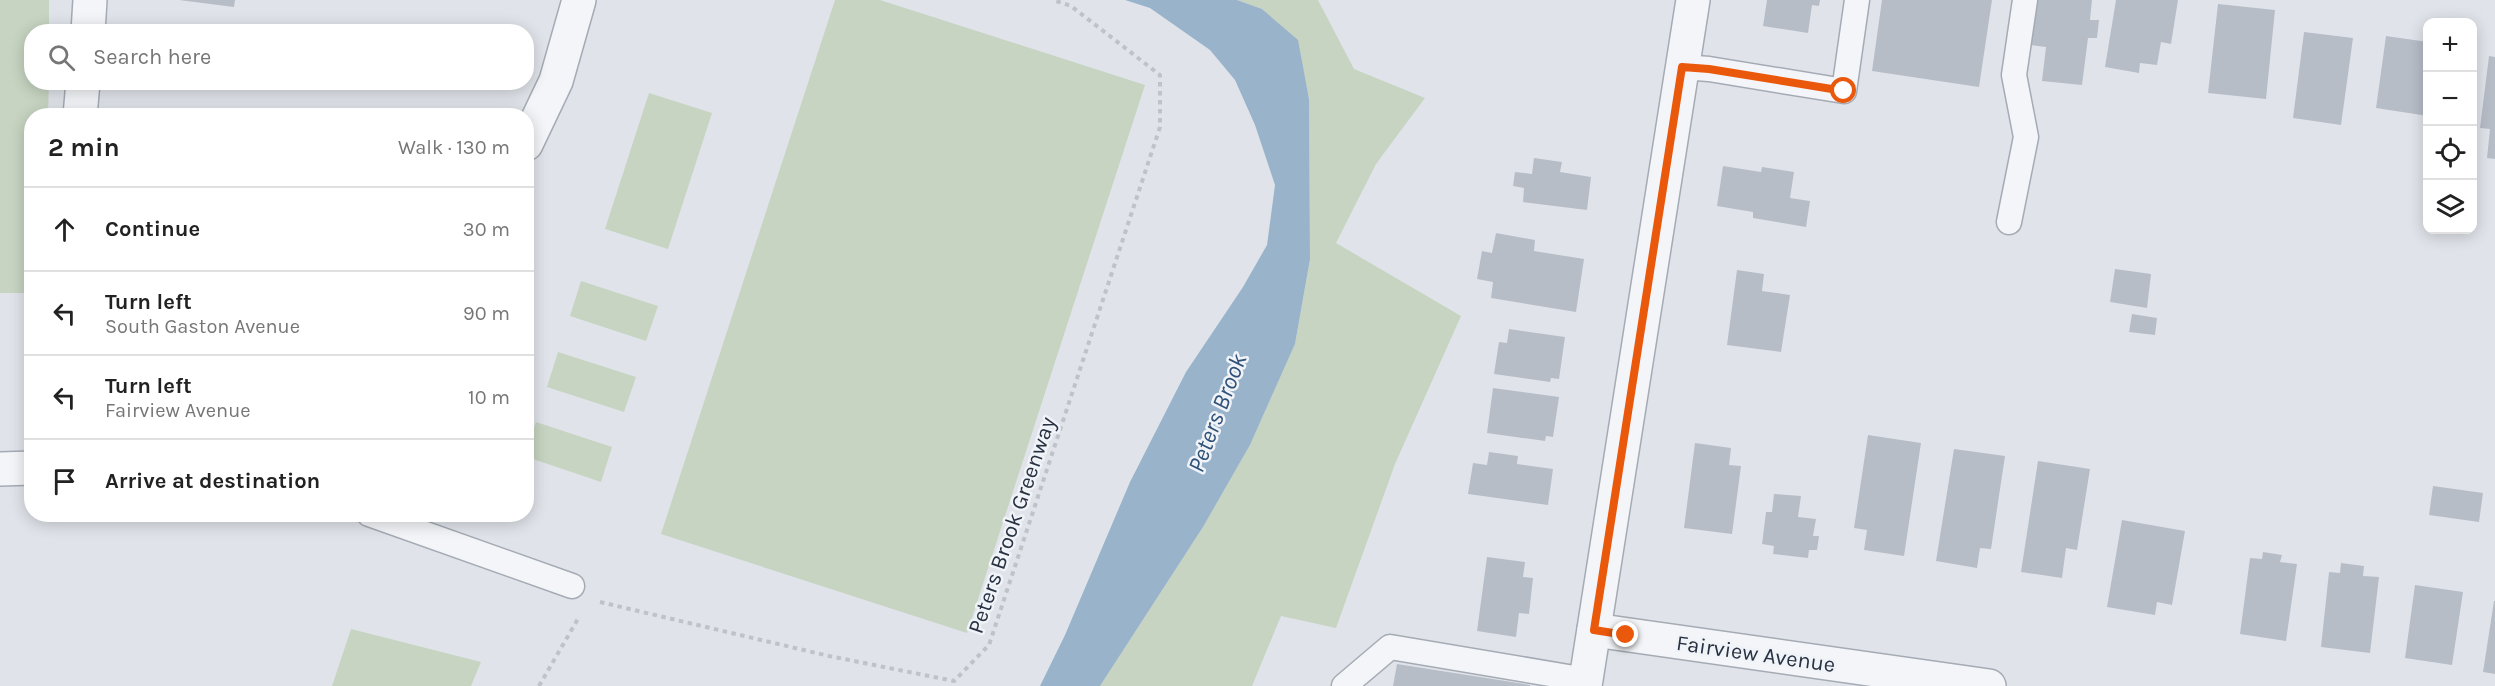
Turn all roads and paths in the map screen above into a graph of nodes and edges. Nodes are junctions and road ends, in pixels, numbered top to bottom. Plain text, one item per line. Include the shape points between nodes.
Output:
1 (90, 0) edge
2 (579, 0) edge
3 (1053, 0) edge
4 (1693, 0) edge
5 (1857, 0) edge
6 (2025, 0) edge
7 (88, 24) edge
8 (1682, 67) junction
9 (82, 90) edge
10 (81, 108) edge
11 (534, 127) edge
12 (2009, 222) dead end
13 (24, 468) edge
14 (0, 469) edge
15 (390, 522) edge
16 (580, 593) joint
17 (584, 609) dead end
18 (1594, 630) junction
19 (1585, 683) edge
20 (539, 686) edge
21 (1344, 686) edge
22 (1989, 686) edge

1 - 7 street
2 - 11 street via 556,81
3 - 16 path, Peters Brook Greenway via 1071,6 1160,75 1160,128 989,645 954,681 829,656
4 - 8 street
5 - 8 lane via 1844,91
6 - 12 lane via 2014,75 2026,137
8 - 18 street
9 - 10 street
13 - 14 street
15 - 16 lane
17 - 20 path
18 - 19 street
18 - 22 street, Fairview Avenue
19 - 21 lane via 1390,647

